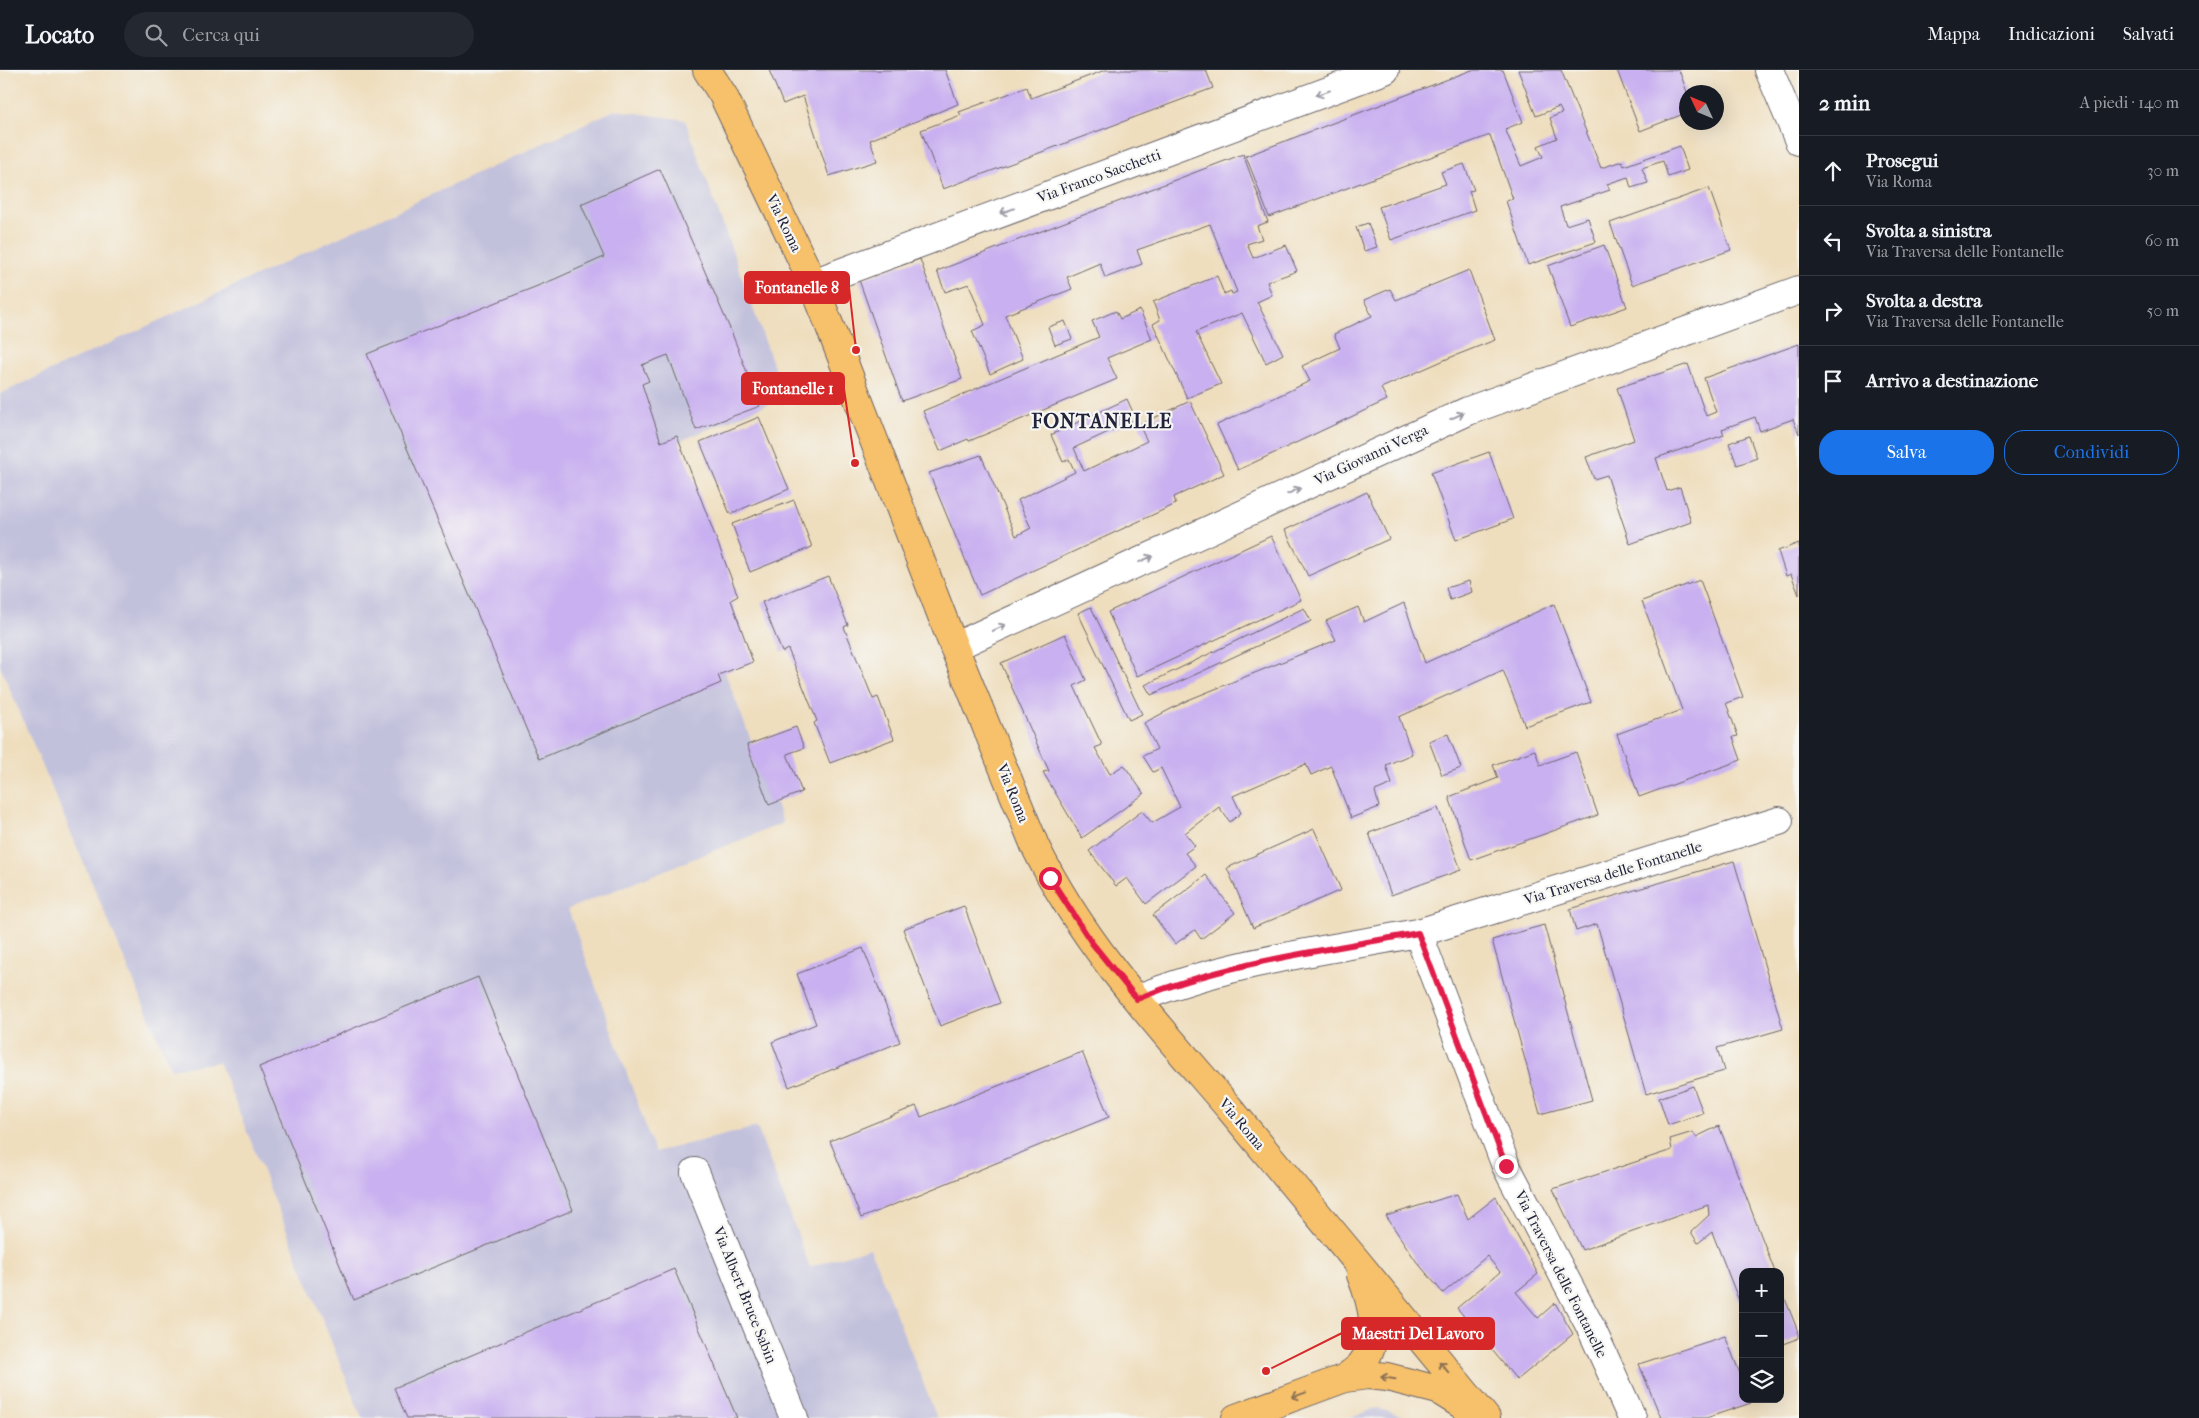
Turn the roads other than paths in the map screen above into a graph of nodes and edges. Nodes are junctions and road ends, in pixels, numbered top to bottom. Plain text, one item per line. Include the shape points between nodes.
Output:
1 (707, 70) edge
2 (1385, 70) edge
3 (1769, 70) edge
4 (1799, 141) edge
5 (813, 283) junction
6 (1799, 290) edge
7 (954, 647) junction
8 (1779, 821) dead end
9 (1418, 933) junction
10 (1137, 999) junction
11 (695, 1172) dead end
12 (1352, 1255) junction
13 (1345, 1378) junction
14 (794, 1418) edge
15 (1236, 1418) edge
16 (1479, 1418) edge
17 (1486, 1418) edge
18 (1632, 1418) edge

1 - 5 main road, Via Roma via 724,95
2 -> 5 street, Via Franco Sacchetti
3 - 4 street
5 - 7 main road, Via Roma
7 -> 6 street, Via Giovanni Verga via 1468,411
7 - 10 main road, Via Roma via 1050,878 1092,943
8 - 9 street, Via Traversa delle Fontanelle
9 - 10 street, Via Traversa delle Fontanelle via 1224,969
9 - 18 street, Via Traversa delle Fontanelle via 1506,1166 1591,1328
10 - 12 main road, Via Roma
11 - 14 street, Via Albert Bruce Sabin
12 - 13 main road via 1372,1310 1374,1333 1360,1366
17 -> 12 main road, Via Roma
13 -> 15 main road
16 -> 13 main road via 1438,1390 1387,1377

